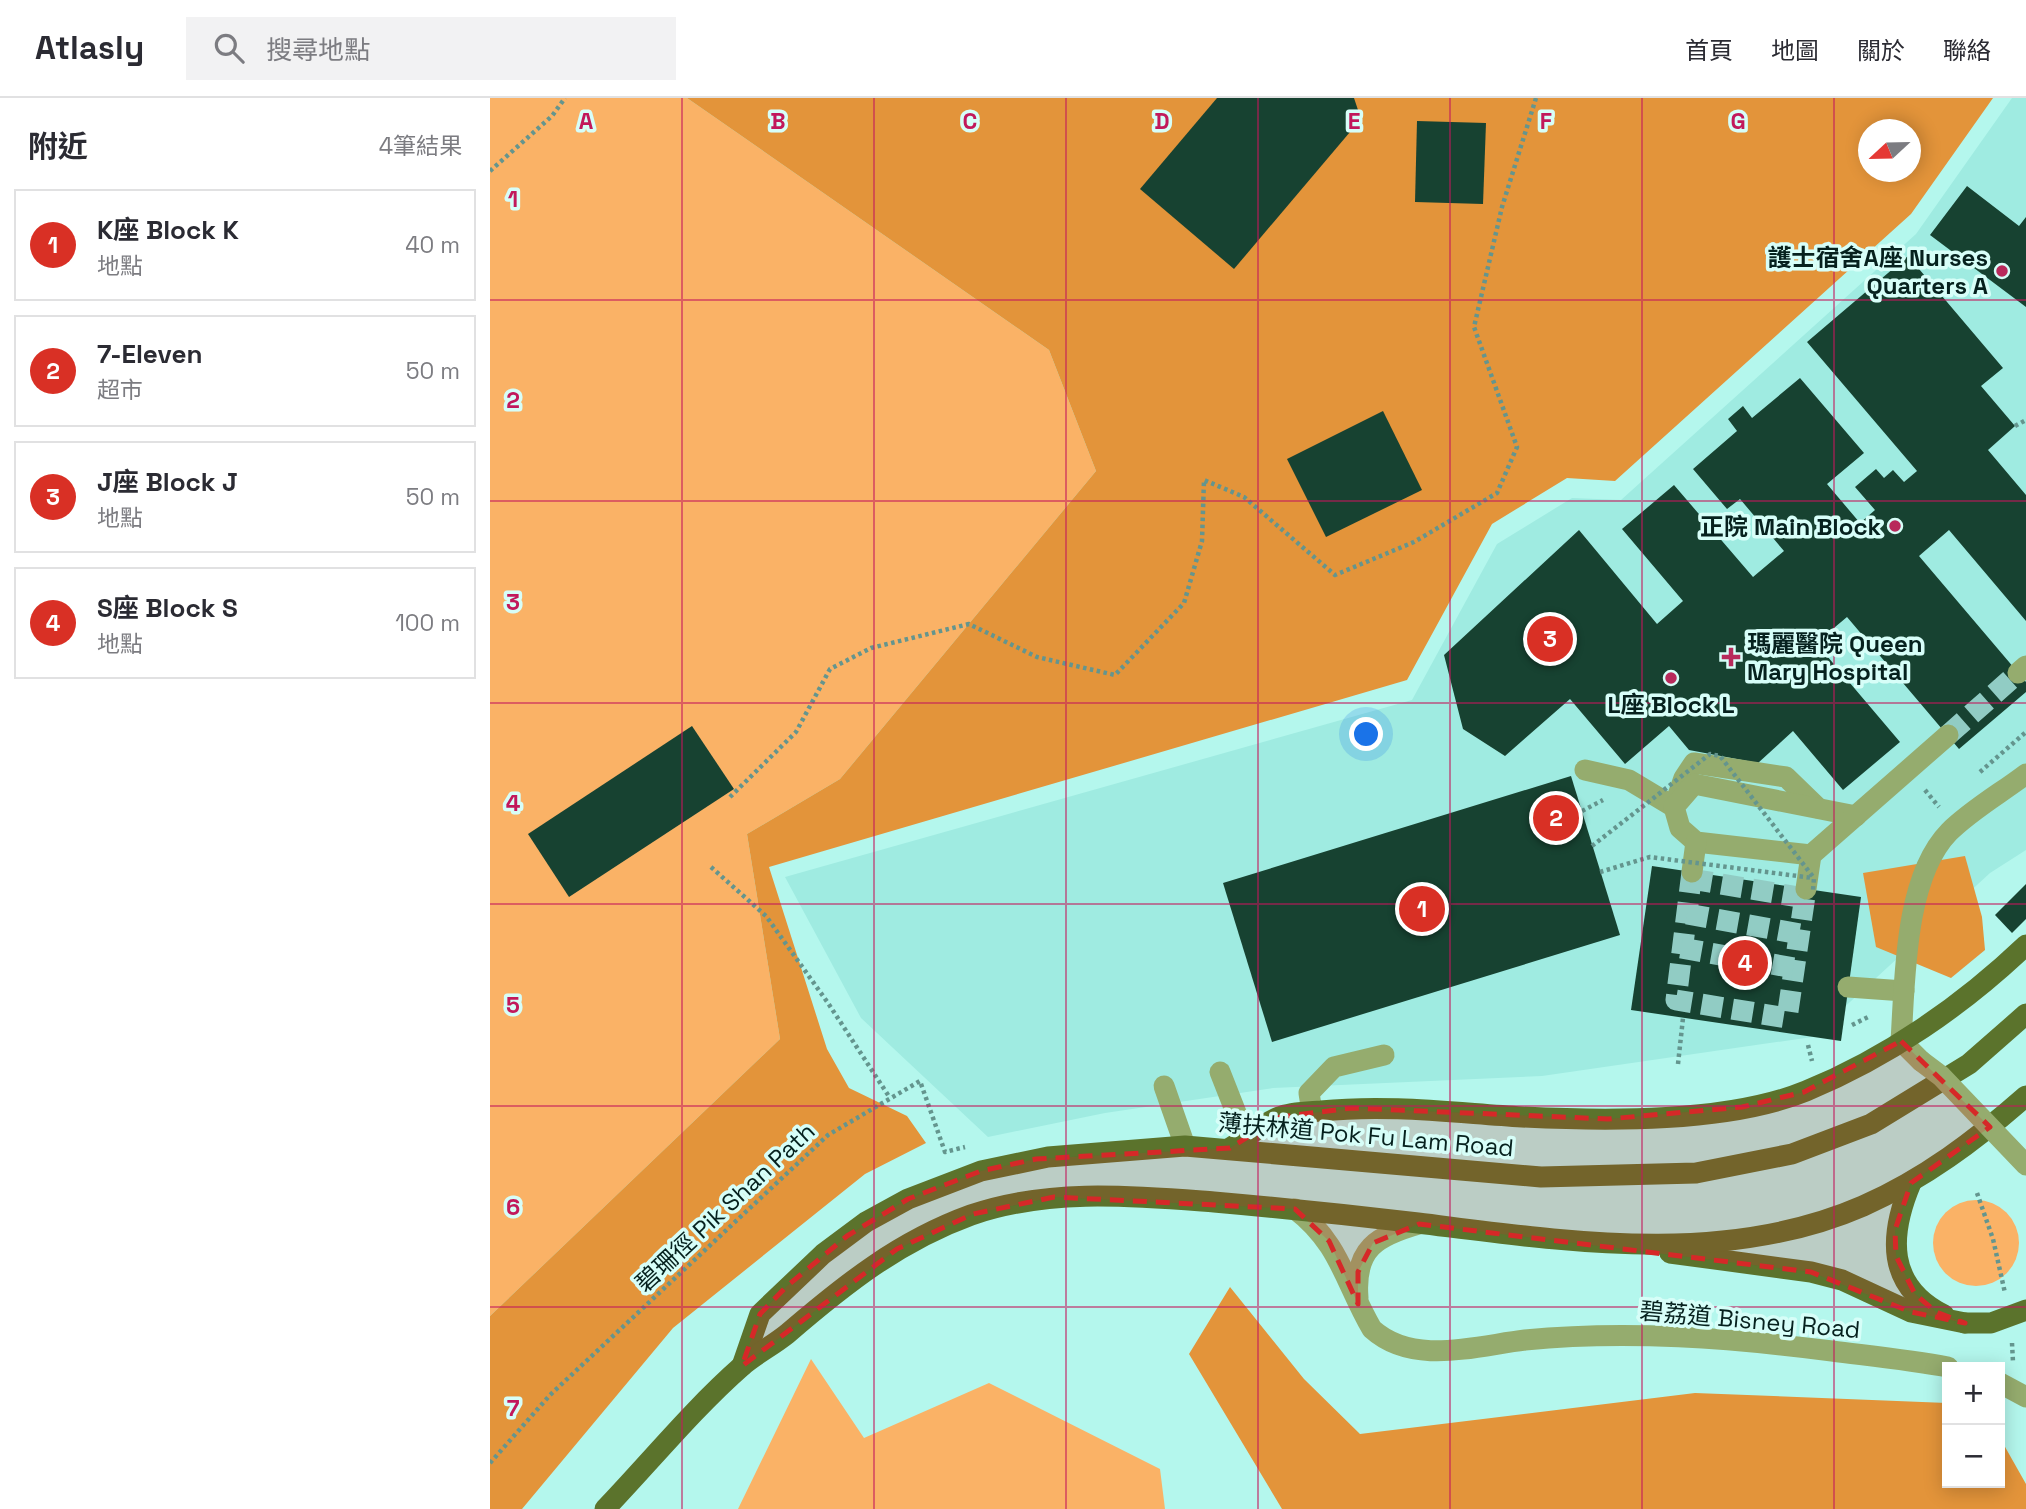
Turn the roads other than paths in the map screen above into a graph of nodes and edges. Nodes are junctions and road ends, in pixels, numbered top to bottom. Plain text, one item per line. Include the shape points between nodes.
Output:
1 (1948, 735) tunnel mouth
2 (1585, 770) dead end
3 (2026, 774) edge
4 (1674, 807) junction
5 (1856, 816) junction
6 (1696, 842) junction
7 (1811, 855) junction
8 (1692, 872) tunnel mouth
9 (1811, 886) tunnel mouth
10 (2026, 945) edge
11 (1848, 987) dead end
12 (1904, 991) junction
13 (2026, 1013) edge
14 (1900, 1041) junction
15 (1384, 1055) dead end
16 (1220, 1072) dead end
17 (1164, 1086) dead end
18 (2026, 1096) edge
19 (1312, 1112) junction
20 (1238, 1143) junction
21 (1185, 1146) junction
22 (2026, 1165) edge
23 (1919, 1178) junction
24 (1295, 1209) junction
25 (1419, 1224) junction
26 (1607, 1244) junction
27 (1358, 1304) junction
28 (2026, 1310) edge
29 (1965, 1323) junction
30 (742, 1366) junction
31 (1942, 1366) edge
32 (2006, 1377) edge
33 (2026, 1397) edge
34 (605, 1509) edge

1 - 5 street
2 - 4 street via 1629,780
3 - 12 street via 1948,833 1923,875 1910,922
4 - 5 street via 1694,784
4 - 6 street via 1681,828
5 - 7 street
6 - 7 street
6 - 8 street
7 - 9 street
10 - 14 main road via 1975,990
11 - 12 street
12 - 14 street
13 - 20 main road, 薄扶林道 Pok Fu Lam Road via 1969,1064 1902,1108 1838,1139 1792,1154 1696,1173 1541,1177 1294,1158
14 - 19 main road via 1804,1092 1704,1113 1608,1119 1402,1107
14 - 22 street, bridge via 1941,1076
15 - 19 street via 1334,1067 1310,1093
16 - 20 street
17 - 21 street
18 - 23 main road, 薄扶林道 Pok Fu Lam Road
19 - 20 main road via 1280,1116
20 - 21 main road, 薄扶林道 Pok Fu Lam Road
21 - 30 main road, 薄扶林道 Pok Fu Lam Road via 1011,1164 908,1199 831,1248 760,1314
23 - 26 main road, 薄扶林道 Pok Fu Lam Road via 1850,1211 1783,1231 1723,1240
23 - 29 main road via 1898,1215 1896,1256 1915,1294 1936,1312
24 - 25 main road, 薄扶林道 Pok Fu Lam Road
24 - 27 street, 碧荔道 Bisney Road via 1329,1241
24 - 30 main road, 薄扶林道 Pok Fu Lam Road via 1099,1196 1016,1202 973,1214 897,1249
25 - 26 main road, 薄扶林道 Pok Fu Lam Road
25 - 27 street via 1385,1234 1373,1243 1358,1272
26 - 29 main road via 1811,1272 1842,1280 1911,1312
27 - 31 street, 碧荔道 Bisney Road via 1384,1340 1411,1350 1646,1335 1768,1343
28 - 29 main road, bridge via 1991,1323
30 - 34 main road, 薄扶林道 Pok Fu Lam Road
32 - 33 street

